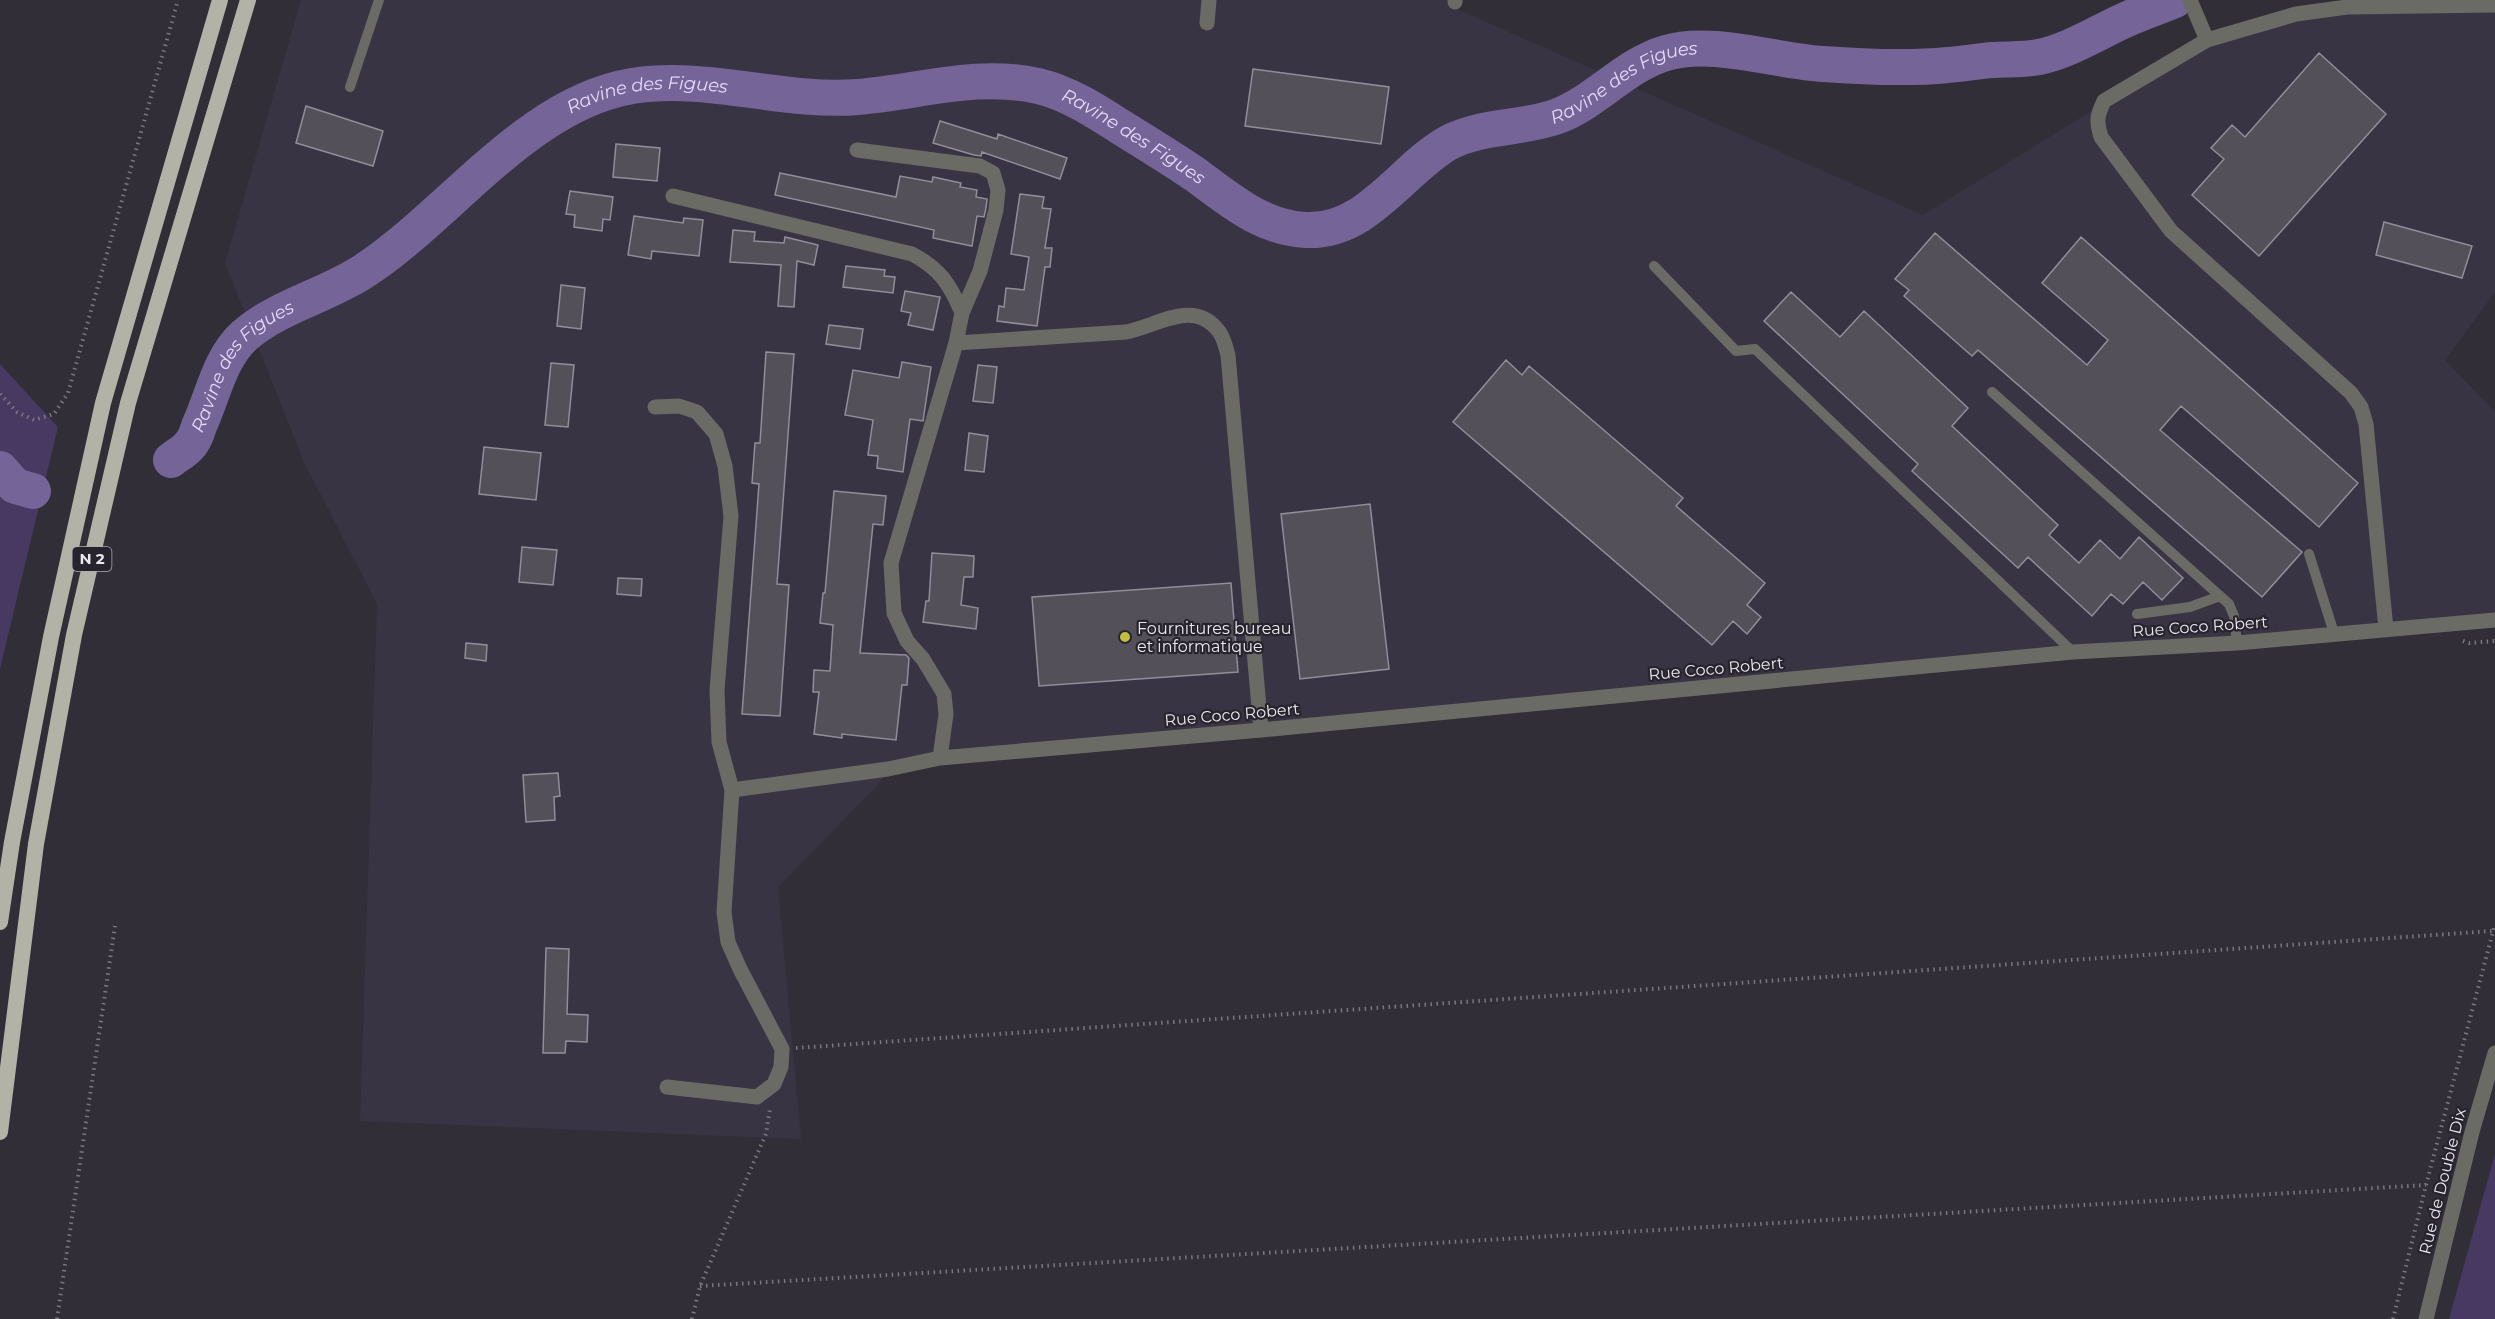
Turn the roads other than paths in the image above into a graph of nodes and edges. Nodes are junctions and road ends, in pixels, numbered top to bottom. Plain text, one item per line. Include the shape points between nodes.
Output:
1 (220, 0) edge
2 (248, 0) edge
3 (380, 0) edge
4 (1209, 0) edge
5 (2190, 0) edge
6 (2495, 4) edge
7 (1207, 23) dead end
8 (2207, 40) junction
9 (350, 87) dead end
10 (857, 150) dead end
11 (673, 195) dead end
12 (1654, 266) dead end
13 (962, 313) junction
14 (956, 343) junction
15 (1992, 392) dead end
16 (655, 407) dead end
17 (2309, 554) dead end
18 (2220, 596) junction
19 (2137, 614) dead end
20 (2495, 620) edge
21 (2386, 629) junction
22 (2334, 633) junction
23 (2237, 642) junction
24 (2073, 652) junction
25 (1261, 730) junction
26 (940, 758) junction
27 (732, 790) junction
28 (0, 922) edge
29 (2495, 1053) edge
30 (666, 1087) dead end
31 (0, 1132) edge
32 (2426, 1319) edge

1 - 28 highway, N 2 via 103,403 51,636
2 - 31 highway, N 2 via 128,403 74,635 36,844
3 - 9 lane
4 - 7 street
5 - 8 street
6 - 8 street via 2347,8 2296,14
8 - 21 street via 2104,101 2097,116 2101,137 2171,231 2351,393 2361,407 2366,424
10 - 13 street via 980,166 993,173 998,190 996,210 980,270
11 - 13 street via 912,254 930,263 944,278
12 - 24 lane via 1736,351 1755,349
13 - 14 street
14 - 25 street via 1126,332 1176,315 1192,315 1220,333 1228,355
14 - 26 street via 891,563 894,613 907,641 944,694 946,714
15 - 18 lane
16 - 27 street via 679,406 697,412 716,434 725,466 731,516 717,690 719,742
17 - 22 lane
18 - 19 lane via 2190,607
18 - 23 lane via 2234,615
20 - 21 street, Rue Coco Robert
21 - 22 street, Rue Coco Robert
22 - 23 street, Rue Coco Robert
23 - 24 street, Rue Coco Robert
24 - 25 street, Rue Coco Robert
25 - 26 street, Rue Coco Robert
26 - 27 street, Rue Coco Robert
27 - 30 street via 724,912 728,942 782,1049 782,1067 774,1084 757,1097
29 - 32 street, Rue de Double Dix

